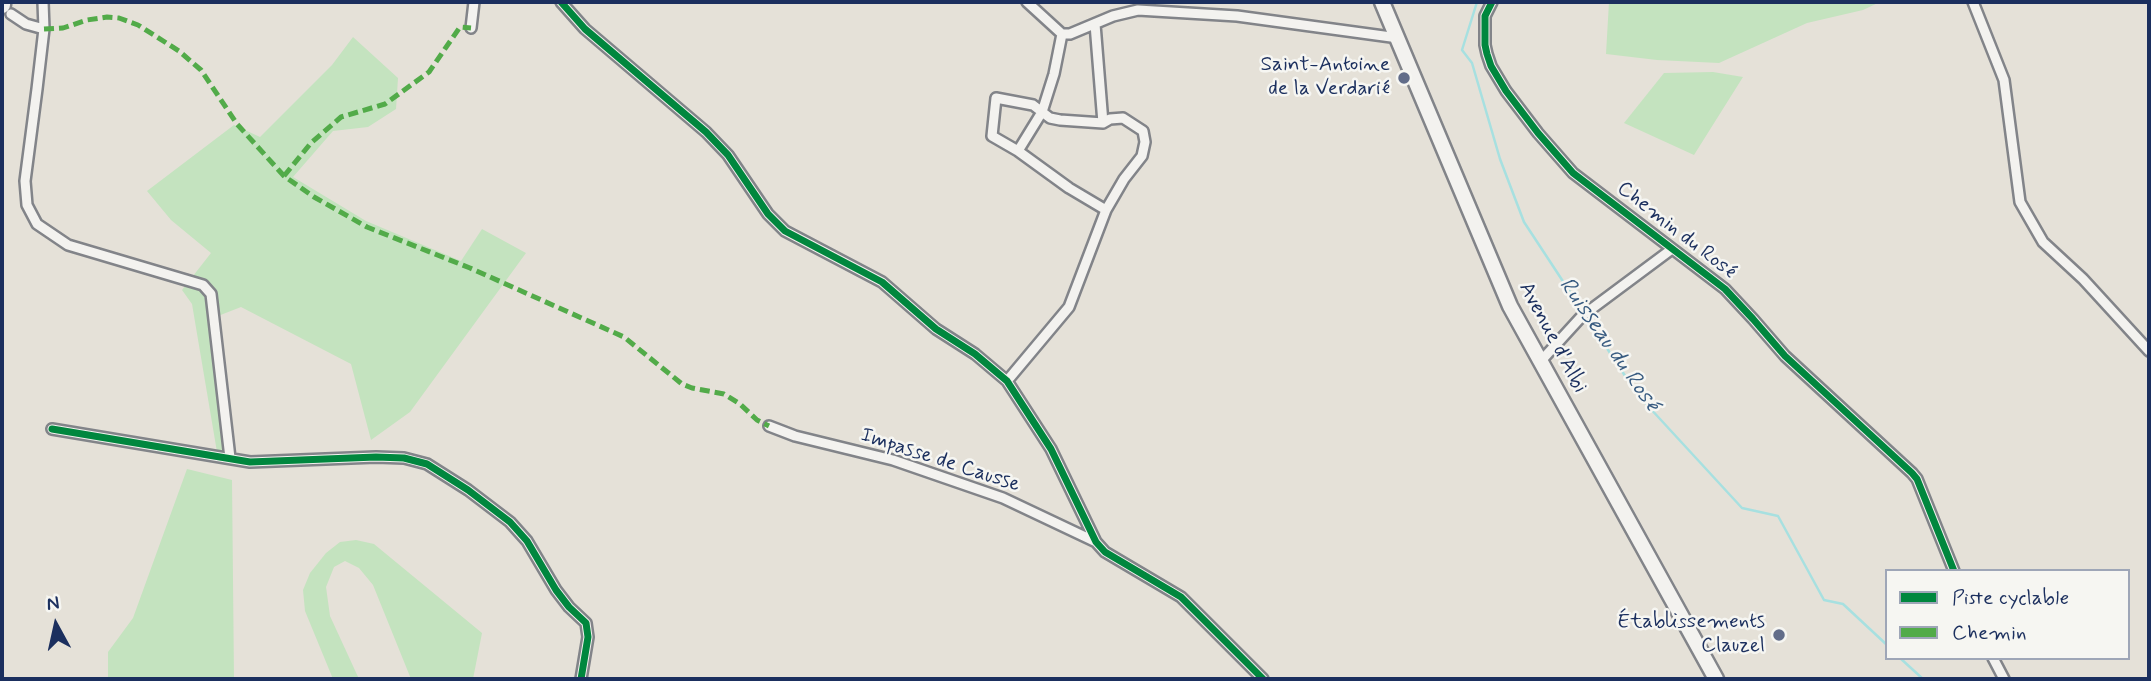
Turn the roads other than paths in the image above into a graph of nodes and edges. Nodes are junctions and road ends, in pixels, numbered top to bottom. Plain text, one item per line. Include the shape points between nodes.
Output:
1 (43, 2) edge
2 (474, 2) edge
3 (561, 2) edge
4 (1027, 2) edge
5 (1382, 2) edge
6 (1492, 2) edge
7 (1973, 2) edge
8 (5, 7) edge
9 (1095, 24) junction
10 (471, 28) dead end
11 (44, 29) junction
12 (1062, 34) junction
13 (1397, 36) junction
14 (1042, 112) junction
15 (1103, 123) junction
16 (1018, 151) junction
17 (1106, 210) junction
18 (1672, 249) junction
19 (2149, 351) edge
20 (1540, 362) junction
21 (1007, 381) junction
22 (769, 426) dead end
23 (52, 429) dead end
24 (230, 458) junction
25 (1096, 542) junction
26 (1953, 569) edge
27 (1994, 660) edge
28 (581, 679) edge
29 (1263, 679) edge
30 (1716, 679) edge
31 (2004, 679) edge

1 - 11 street
2 - 10 street
3 - 21 street via 585,29 706,131 785,231 882,282
4 - 12 street
5 - 13 main road, Avenue d'Albi
6 - 18 street, Chemin du Rosé via 1485,16 1485,45 1506,91 1573,173
7 - 19 street via 2004,80 2020,202 2043,242
8 - 11 street via 26,24
9 - 12 street
9 - 13 street via 1138,10 1237,16
9 - 15 street
11 - 24 street via 25,181 31,214 44,230 68,245 203,285 211,294
12 - 14 street
13 - 20 main road, Avenue d'Albi via 1489,259
14 - 15 street via 1050,118
14 - 16 street
14 - 16 street via 1033,105 996,98 992,136
15 - 17 street via 1115,118 1129,120 1143,131 1145,142 1142,156
16 - 17 street
17 - 21 street via 1069,307
18 - 20 street via 1584,315
18 - 26 street, Chemin du Rosé via 1725,289 1784,356 1912,473
20 - 30 main road, Avenue d'Albi
21 - 25 street via 1051,449
22 - 25 street, Impasse de Causse via 893,460 1003,498
23 - 24 street
24 - 28 street via 250,462 386,457 435,468 510,522 556,590 586,623
25 - 29 street via 1105,552 1181,597
27 - 31 street

